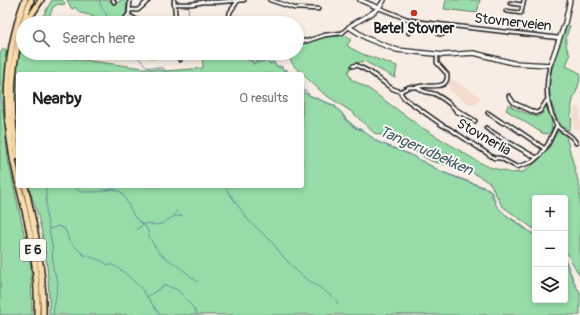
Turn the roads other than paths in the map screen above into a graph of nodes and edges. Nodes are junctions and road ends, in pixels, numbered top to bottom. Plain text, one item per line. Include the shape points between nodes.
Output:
1 (25, 0) edge
2 (30, 0) edge
3 (41, 0) edge
4 (130, 0) edge
5 (149, 0) edge
6 (174, 0) edge
7 (244, 0) edge
8 (270, 0) edge
9 (360, 0) edge
10 (384, 0) edge
11 (524, 0) edge
12 (570, 0) edge
13 (238, 1) junction
14 (510, 3) dead end
15 (174, 4) junction
16 (523, 5) junction
17 (379, 8) junction
18 (318, 9) dead end
19 (130, 10) junction
20 (506, 11) dead end
21 (128, 15) edge
22 (20, 16) edge
23 (25, 16) edge
24 (31, 16) edge
25 (175, 16) edge
26 (229, 16) edge
27 (413, 21) junction
28 (440, 25) junction
29 (349, 27) junction
30 (16, 29) edge
31 (409, 33) dead end
32 (443, 34) dead end
33 (560, 38) junction
34 (304, 41) edge
35 (16, 54) edge
36 (437, 55) junction
37 (550, 65) junction
38 (353, 66) dead end
39 (418, 87) junction
40 (401, 92) junction
41 (509, 96) dead end
42 (547, 100) junction
43 (454, 108) junction
44 (488, 113) dead end
45 (462, 114) dead end
46 (475, 121) dead end
47 (557, 125) junction
48 (486, 128) dead end
49 (16, 143) edge
50 (576, 143) dead end
51 (545, 149) junction
52 (537, 158) junction
53 (16, 172) edge
54 (19, 188) edge
55 (25, 188) edge
56 (37, 315) edge
57 (43, 315) edge

1 - 22 highway
2 - 23 highway
3 - 24 highway
4 - 19 street
5 - 19 street via 138,10
6 - 15 street
7 - 13 street
8 - 18 street via 294,8
9 - 17 street, Stovnerveien
10 - 17 street
11 - 16 street
12 - 33 street
13 - 15 street
13 - 26 street
14 - 16 street
15 - 25 street
16 - 20 street via 521,12
17 - 27 street, Stovnerveien
17 - 29 street
19 - 21 street
27 - 28 street, Stovnerveien
27 - 31 street
28 - 32 street via 439,34
28 - 33 street, Stovnerveien
29 - 34 street via 342,33
29 - 36 street via 393,50
30 - 53 highway via 7,88 8,134
33 - 37 street
35 - 49 highway via 12,93
36 - 37 street via 474,52 512,63
36 - 39 street via 438,63 447,74 446,81 441,85
37 - 42 street
38 - 40 street, Stovnerlia via 355,64 370,72
39 - 40 street via 409,87
39 - 43 street via 435,94
40 - 52 street, Stovnerlia via 404,98 442,125 494,158 500,158 517,167
41 - 42 street via 514,103 536,113
42 - 47 street
43 - 45 street
43 - 46 street
44 - 51 street, Stovnerlia
47 - 50 street
47 - 51 street, Stovnerlia
48 - 52 street, Stovnerlia
51 - 52 street, Stovnerlia
54 - 56 highway, E 6 via 35,259
55 - 57 highway, E 6 via 39,252

